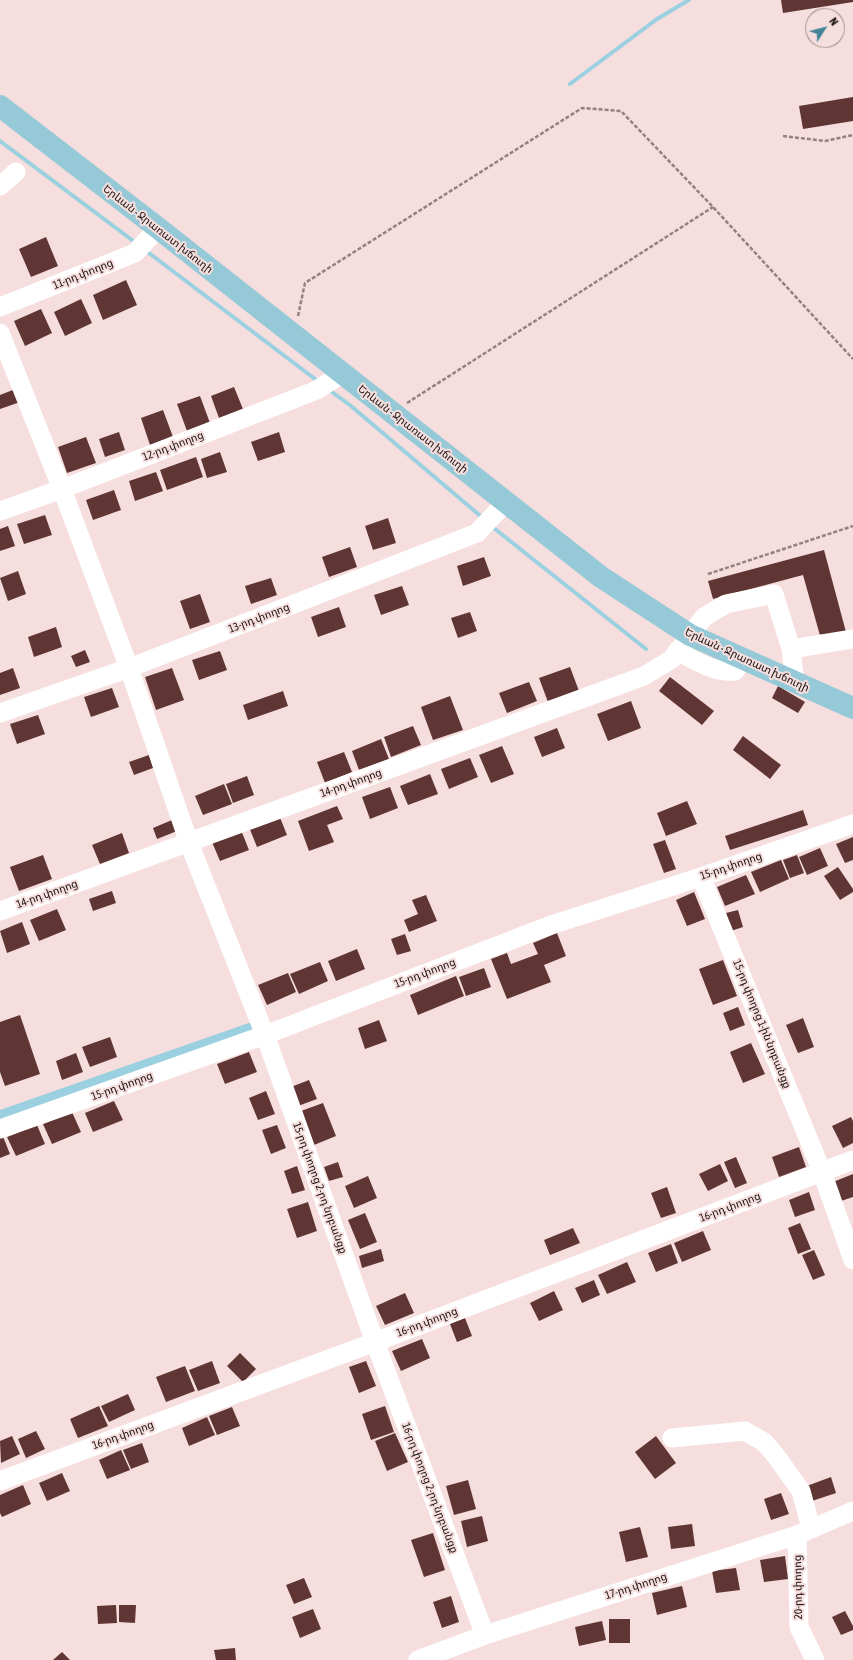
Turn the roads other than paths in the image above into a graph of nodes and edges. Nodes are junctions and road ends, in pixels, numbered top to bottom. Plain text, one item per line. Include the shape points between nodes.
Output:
1 (0, 106) edge
2 (16, 172) dead end
3 (0, 186) edge
4 (155, 232) junction
5 (0, 307) edge
6 (0, 333) edge
7 (339, 375) junction
8 (62, 489) junction
9 (506, 502) junction
10 (0, 511) edge
11 (853, 639) edge
12 (684, 643) junction
13 (791, 649) junction
14 (129, 668) junction
15 (795, 683) junction
16 (853, 708) edge
17 (0, 713) edge
18 (853, 824) edge
19 (189, 843) junction
20 (701, 877) junction
21 (0, 911) edge
22 (265, 1035) junction
23 (0, 1129) edge
24 (853, 1160) edge
25 (822, 1172) junction
26 (853, 1260) edge
27 (375, 1342) junction
28 (672, 1438) dead end
29 (0, 1481) edge
30 (853, 1511) edge
31 (804, 1532) junction
32 (485, 1635) junction
33 (418, 1660) edge
34 (815, 1660) edge

1 - 4 main road, Երևան - Ջրառատ խճուղի
2 - 3 street
4 - 5 street, 11-րդ փողոց via 135,253
4 - 7 main road, Երևան - Ջրառատ խճուղի via 292,333
6 - 8 street, 15-րդ փողոց 2-րդ նրբանցք
7 - 8 street, 12-րդ փողոց via 317,390
7 - 9 main road, Երևան - Ջրառատ խճուղի via 397,416
8 - 10 street, 12-րդ փողոց
8 - 14 street, 15-րդ փողոց 2-րդ նրբանցք
9 - 12 main road, Երևան - Ջրառատ խճուղի
9 - 14 street, 13-րդ փողոց via 477,534
11 - 13 street
12 - 13 street, 14-րդ փողոց via 704,617 726,604 774,594
12 - 15 main road, Երևան - Ջրառատ խճուղի via 743,660
12 - 19 street, 14-րդ փողոց via 672,659 644,676
13 - 15 street
14 - 17 street, 13-րդ փողոց
14 - 19 street, 15-րդ փողոց 2-րդ նրբանցք
15 - 16 main road, Երևան - Ջրառատ խճուղի
18 - 20 street, 15-րդ փողոց
19 - 21 street, 14-րդ փողոց
19 - 22 street, 15-րդ փողոց 2-րդ նրբանցք
20 - 22 street, 15-րդ փողոց via 551,925
20 - 25 street, 15-րդ փողոց 1-ին նրբանցք
22 - 23 street, 15-րդ փողոց
22 - 27 street, 15-րդ փողոց 2-րդ նրբանցք
24 - 25 street, 16-րդ փողոց
25 - 26 street, 15-րդ փողոց 1-ին նրբանցք
25 - 27 street, 16-րդ փողոց
27 - 29 street, 16-րդ փողոց
27 - 32 street, 16-րդ փողոց 2-րդ նրբանցք
28 - 31 street, 20-րդ փողոց via 745,1431 764,1442 801,1491
30 - 31 street, 17-րդ փողոց
31 - 32 street, 17-րդ փողոց
31 - 34 street, 20-րդ փողոց via 799,1627
32 - 33 street, 17-րդ փողոց

